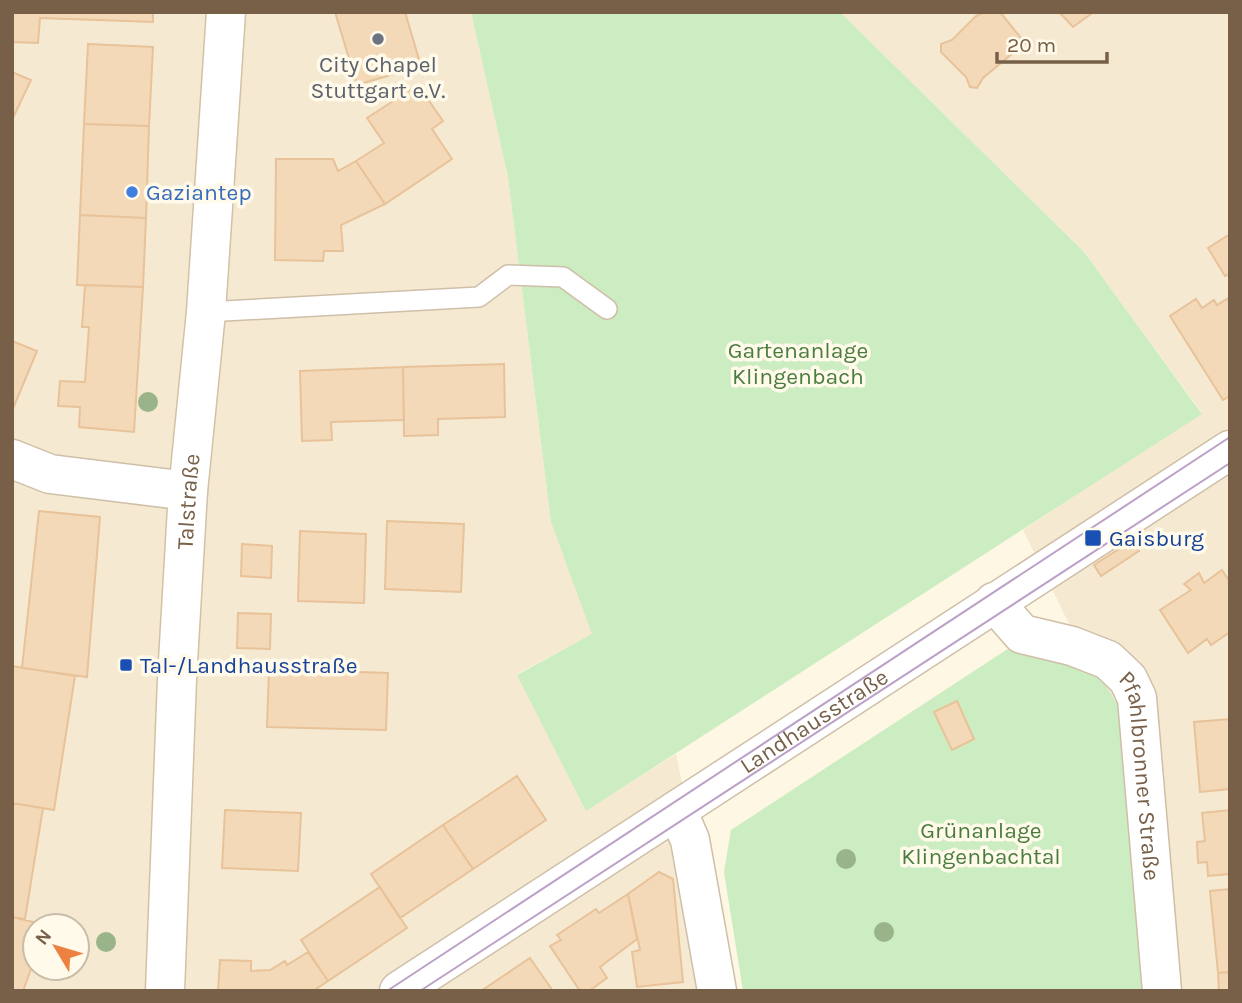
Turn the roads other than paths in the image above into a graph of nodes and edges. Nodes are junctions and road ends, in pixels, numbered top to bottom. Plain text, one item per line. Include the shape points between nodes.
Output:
1 (226, 12) edge
2 (607, 309) dead end
3 (206, 312) junction
4 (1230, 450) edge
5 (12, 459) edge
6 (188, 491) junction
7 (994, 602) junction
8 (677, 810) junction
9 (165, 991) edge
10 (399, 991) edge
11 (717, 991) edge
12 (1162, 991) edge

1 - 3 street, Talstraße
2 - 3 lane via 563,277 508,275 478,297
3 - 6 street, Talstraße
4 - 7 street, Landhausstraße
5 - 6 street via 50,474
6 - 9 street, Talstraße
7 - 8 street, Landhausstraße
7 - 12 street, Pfahlbronner Straße via 1022,634 1108,660 1128,679 1137,698
8 - 10 street, Landhausstraße
8 - 11 street via 690,840

